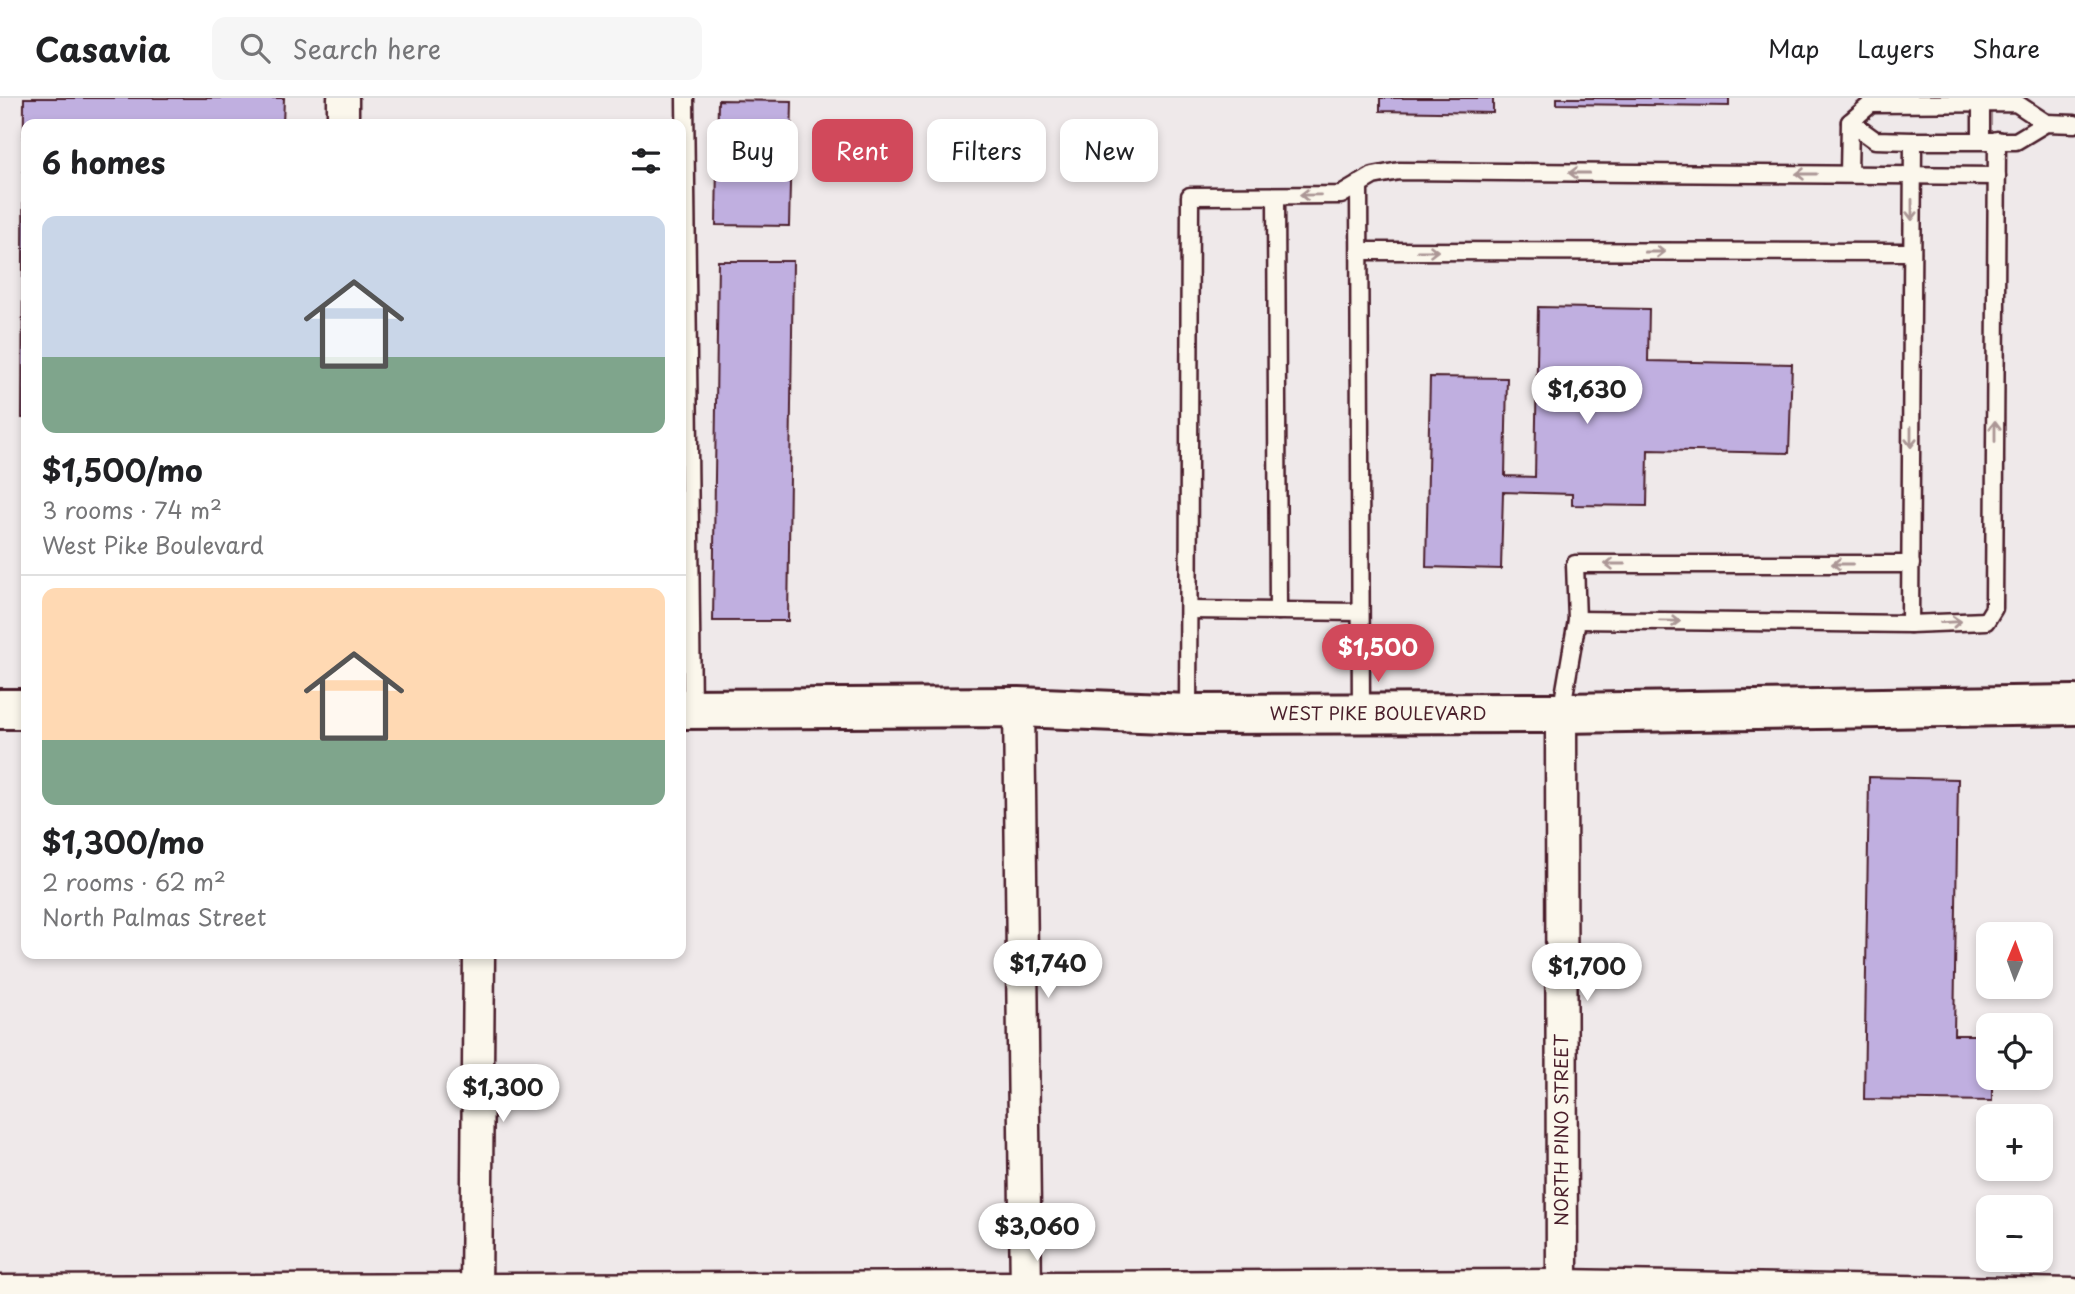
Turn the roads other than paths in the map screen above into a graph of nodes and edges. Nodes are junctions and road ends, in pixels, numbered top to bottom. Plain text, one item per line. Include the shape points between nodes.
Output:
1 (344, 98) edge
2 (685, 98) edge
3 (1981, 104) junction
4 (343, 119) edge
5 (685, 119) edge
6 (1850, 122) junction
7 (2046, 123) junction
8 (2075, 124) edge
9 (1981, 140) junction
10 (1997, 140) junction
11 (1913, 141) junction
12 (1849, 174) junction
13 (1912, 176) junction
14 (1997, 176) junction
15 (1359, 184) junction
16 (1276, 195) junction
17 (1360, 251) junction
18 (1912, 252) junction
19 (1911, 564) junction
20 (1189, 610) junction
21 (1278, 611) junction
22 (1360, 612) junction
23 (686, 617) edge
24 (1577, 620) junction
25 (1910, 624) junction
26 (2075, 705) edge
27 (1018, 707) junction
28 (0, 709) edge
29 (21, 709) edge
30 (686, 709) edge
31 (1561, 713) junction
32 (1188, 714) junction
33 (1361, 714) junction
34 (479, 959) edge
35 (1562, 1289) edge
36 (0, 1291) edge
37 (1026, 1291) edge
38 (476, 1292) edge
39 (2074, 1294) edge

1 - 4 street
2 - 5 lane
3 - 6 lane via 1871,104
3 - 7 lane via 2016,103
3 - 9 lane
6 - 11 lane via 1875,140
6 - 12 lane
7 - 8 lane
7 - 10 lane via 2016,141
9 - 10 lane
9 - 11 lane
10 - 14 lane
11 - 13 lane
12 - 13 lane
12 -> 15 lane via 1399,171
13 - 14 lane
13 -> 18 lane
25 -> 14 lane via 1986,621 1994,608
15 -> 16 lane via 1341,195
15 - 17 lane
16 - 20 lane via 1190,196
16 - 21 lane
17 -> 18 lane
17 - 22 lane
18 -> 19 lane
19 -> 24 lane via 1575,564
19 - 25 lane
20 - 21 lane
20 - 32 lane
21 - 22 lane
22 - 33 lane
23 - 30 lane
24 -> 25 lane
24 - 31 lane
26 - 31 street, WEST PIKE BOULEVARD
27 - 30 street, WEST PIKE BOULEVARD
27 - 32 street, WEST PIKE BOULEVARD
27 - 37 street
28 - 29 street
31 - 33 street, WEST PIKE BOULEVARD
31 - 35 street, NORTH PINO STREET
32 - 33 street, WEST PIKE BOULEVARD
34 - 38 street
35 - 37 street
35 - 39 street
36 - 38 street
37 - 38 street

